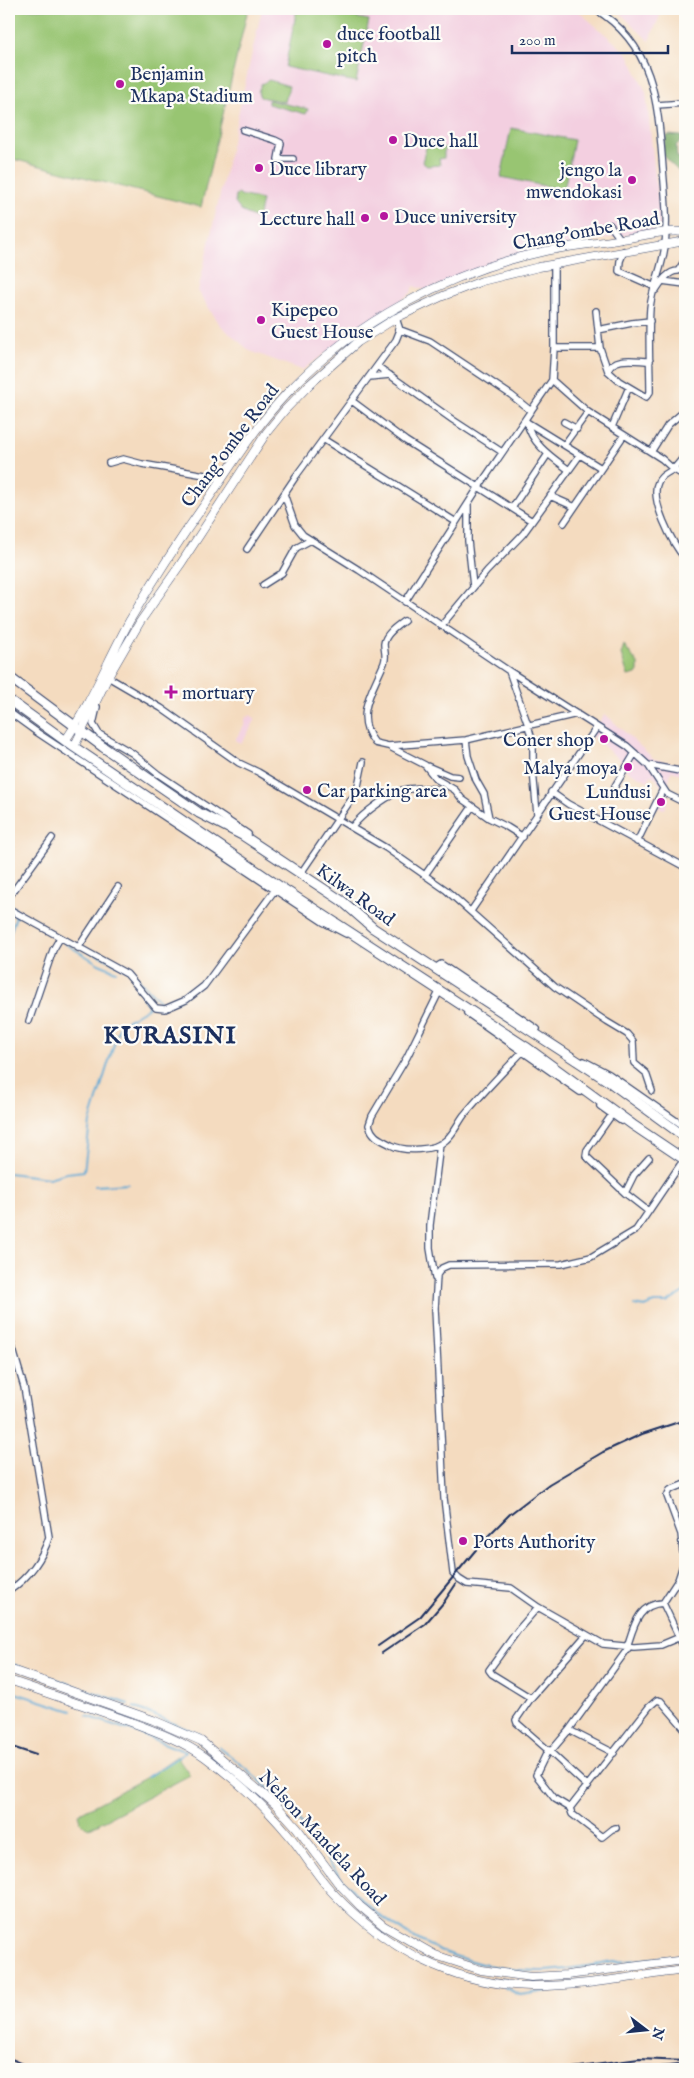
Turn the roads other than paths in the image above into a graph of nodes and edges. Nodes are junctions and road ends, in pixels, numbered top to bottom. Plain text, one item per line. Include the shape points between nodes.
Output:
1 (596, 9) edge
2 (657, 105) junction
3 (684, 106) edge
4 (243, 130) dead end
5 (292, 159) dead end
6 (610, 225) dead end
7 (667, 230) junction
8 (685, 232) edge
9 (622, 240) junction
10 (685, 241) edge
11 (666, 244) junction
12 (624, 251) junction
13 (685, 260) edge
14 (554, 264) junction
15 (662, 281) junction
16 (685, 284) edge
17 (654, 287) junction
18 (652, 296) junction
19 (596, 311) dead end
20 (396, 318) junction
21 (650, 321) junction
22 (398, 329) junction
23 (598, 330) junction
24 (554, 348) junction
25 (600, 348) junction
26 (650, 361) junction
27 (377, 366) junction
28 (608, 371) junction
29 (390, 375) junction
30 (369, 377) junction
31 (552, 380) junction
32 (629, 387) junction
33 (352, 401) junction
34 (685, 404) edge
35 (531, 411) junction
36 (588, 412) junction
37 (526, 422) junction
38 (564, 422) dead end
39 (612, 427) junction
40 (577, 429) junction
41 (624, 435) junction
42 (323, 439) junction
43 (564, 445) junction
44 (502, 452) junction
45 (651, 452) junction
46 (548, 454) junction
47 (685, 455) edge
48 (580, 456) junction
49 (109, 463) dead end
50 (601, 468) junction
51 (673, 469) junction
52 (569, 470) junction
53 (685, 476) edge
54 (222, 478) junction
55 (478, 488) junction
56 (284, 494) junction
57 (550, 496) junction
58 (468, 503) junction
59 (575, 507) junction
60 (512, 508) junction
61 (532, 521) junction
62 (456, 522) junction
63 (564, 524) dead end
64 (310, 540) junction
65 (248, 549) dead end
66 (685, 558) edge
67 (263, 585) dead end
68 (473, 586) junction
69 (405, 602) junction
70 (404, 620) dead end
71 (441, 626) junction
72 (508, 671) junction
73 (108, 676) junction
74 (9, 677) edge
75 (98, 699) junction
76 (9, 700) edge
77 (9, 712) edge
78 (577, 714) junction
79 (86, 716) junction
80 (64, 720) junction
81 (528, 725) junction
82 (597, 727) junction
83 (78, 730) junction
84 (92, 740) junction
85 (466, 740) junction
86 (65, 741) junction
87 (388, 746) junction
88 (74, 747) junction
89 (635, 753) junction
90 (364, 762) dead end
91 (425, 765) junction
92 (648, 765) junction
93 (685, 772) edge
94 (459, 777) dead end
95 (614, 786) dead end
96 (435, 788) dead end
97 (663, 788) junction
98 (551, 792) junction
99 (685, 803) edge
100 (472, 807) junction
101 (537, 814) junction
102 (338, 818) junction
103 (489, 818) junction
104 (352, 827) junction
105 (523, 837) junction
106 (52, 838) dead end
107 (637, 842) junction
108 (685, 866) edge
109 (300, 874) junction
110 (424, 875) junction
111 (118, 887) dead end
112 (277, 888) junction
113 (9, 897) edge
114 (9, 910) edge
115 (471, 911) junction
116 (60, 938) junction
117 (78, 948) junction
118 (435, 968) junction
119 (438, 992) junction
120 (29, 1021) dead end
121 (524, 1049) junction
122 (652, 1092) dead end
123 (613, 1113) junction
124 (685, 1127) edge
125 (685, 1137) edge
126 (440, 1144) junction
127 (649, 1158) dead end
128 (685, 1162) edge
129 (625, 1193) junction
130 (648, 1212) junction
131 (436, 1287) junction
132 (9, 1336) edge
133 (685, 1484) edge
134 (9, 1591) edge
135 (663, 1603) junction
136 (538, 1607) junction
137 (586, 1635) junction
138 (680, 1637) junction
139 (628, 1647) junction
140 (685, 1648) edge
141 (9, 1669) edge
142 (9, 1680) edge
143 (531, 1698) junction
144 (685, 1729) edge
145 (569, 1730) junction
146 (548, 1750) junction
147 (614, 1753) junction
148 (588, 1787) junction
149 (570, 1808) junction
150 (616, 1828) dead end
151 (685, 1960) edge
152 (685, 1970) edge

1 - 2 street via 616,25 637,50 648,70
2 - 3 street
2 - 7 street
4 - 5 street via 281,143 278,159
6 - 9 street
7 - 8 main road, Chang'ombe Road
7 - 9 main road, Chang'ombe Road
7 - 11 street
9 - 54 main road, Chang'ombe Road via 561,248 502,262 441,285 386,313 317,364 289,390
10 - 11 main road, Chang'ombe Road
11 - 12 main road, Chang'ombe Road
11 - 17 street
12 - 14 main road, Chang'ombe Road
12 - 17 street via 619,271
13 - 15 street via 678,271 673,271
14 - 20 main road, Chang'ombe Road via 482,281
14 - 24 street
15 - 16 street
15 - 18 street
17 - 18 street
18 - 21 street
19 - 23 street
20 - 22 street
20 - 73 main road, Chang'ombe Road via 358,342 279,416 140,622
21 - 23 street
21 - 26 street
22 - 27 street via 396,340
22 - 35 street via 430,341
23 - 25 street
24 - 25 street
24 - 31 street
25 - 28 street
26 - 28 street via 617,361 610,365
26 - 32 street via 649,395 643,397
27 - 29 street
27 - 30 street
28 - 32 street
29 - 30 street
29 - 44 street
30 - 33 street
31 - 35 street
31 - 36 street
32 - 39 street
33 - 42 street
33 - 55 street
34 - 45 street via 682,413 664,430
35 - 37 street
36 - 39 street
36 - 40 street
37 - 43 street
37 - 44 street
37 - 46 street via 533,438
38 - 40 street
39 - 41 street
40 - 43 street
41 - 45 street
41 - 50 street
42 - 56 street
42 - 62 street
43 - 48 street
44 - 55 street
45 - 51 street
46 - 52 street
46 - 60 street
47 - 51 street
48 - 50 street
48 - 52 street
49 - 54 street via 121,458 199,476
50 - 59 street
51 - 53 street
51 - 66 street via 662,475 654,494 666,527
52 - 57 street
54 - 79 main road, Chang'ombe Road via 130,620
55 - 58 street
55 - 60 street
56 - 64 street via 295,525
56 - 65 street
57 - 59 street
57 - 61 street
58 - 62 street
58 - 68 street
59 - 63 street
60 - 61 street
61 - 68 street
62 - 69 street
64 - 67 street via 296,548 282,573
64 - 69 street
68 - 71 street
69 - 71 street
70 - 87 street via 387,636 384,644 386,658 365,707 364,719 372,739
71 - 72 street
72 - 78 street
72 - 81 street
73 - 75 main road, Chang'ombe Road
73 - 102 street via 161,708 239,763
74 - 80 highway, Kilwa Road
75 - 79 main road, Chang'ombe Road
75 - 109 street via 93,724 99,734 132,753
76 - 86 highway, Kilwa Road
77 - 112 street
78 - 81 street
78 - 82 street
79 - 80 main road
79 - 83 main road, Chang'ombe Road
79 - 84 main road, Chang'ombe Road
80 - 83 highway, Kilwa Road
81 - 85 street
81 - 101 street
82 - 89 street
82 - 98 street
83 - 84 highway, Kilwa Road
83 - 86 main road, Chang'ombe Road
83 - 88 main road, Chang'ombe Road
84 - 109 highway, Kilwa Road via 199,813 242,835
85 - 87 street
85 - 103 street via 468,756 484,794
86 - 88 highway, Kilwa Road
87 - 91 street
88 - 112 highway, Kilwa Road
89 - 92 street
89 - 95 street
90 - 102 street via 357,791
91 - 94 street
91 - 100 street via 436,779 455,790
92 - 93 street
92 - 97 street
96 - 104 street via 396,793 368,811
97 - 99 street via 667,794
97 - 107 street
98 - 101 street
98 - 107 street
100 - 103 street
100 - 110 street
101 - 105 street
102 - 104 street
102 - 109 street
103 - 105 street
104 - 110 street
105 - 115 street
106 - 113 street
107 - 108 street
109 - 118 highway, Kilwa Road via 342,901 373,928
110 - 115 street
111 - 117 street
112 - 117 street via 204,986 186,1000 165,1009 156,1008 127,974
112 - 119 highway, Kilwa Road
114 - 116 street
115 - 122 street via 555,987 627,1034 632,1041 634,1063 646,1073
116 - 117 street
116 - 120 street
118 - 124 street via 440,964
118 - 125 highway, Kilwa Road via 611,1083
119 - 121 highway, Kilwa Road
119 - 126 street via 407,1058 369,1125 375,1137 398,1148 422,1150
121 - 123 highway, Kilwa Road
121 - 126 street
123 - 128 highway, Kilwa Road
123 - 129 street via 585,1153
126 - 131 street via 430,1225
127 - 129 street via 634,1174
128 - 130 street
129 - 130 street
130 - 131 street via 636,1230 592,1257 561,1264 449,1265 437,1275
131 - 136 street via 435,1330 444,1498 454,1572 467,1584 511,1588
132 - 134 street via 24,1387 50,1537 34,1569
133 - 135 street via 670,1490 667,1496 682,1534 684,1562 678,1580
135 - 138 street
135 - 139 street via 645,1608 636,1622
136 - 137 street
136 - 143 street via 489,1670
137 - 139 street via 613,1647
137 - 143 street
138 - 139 street via 661,1645
138 - 140 street
139 - 145 street
141 - 151 main road, Nelson Mandela Road via 153,1720 201,1741 276,1805 360,1906 384,1926 435,1955 481,1970 531,1977
142 - 152 main road, Nelson Mandela Road via 147,1728 204,1757 269,1811 332,1892 354,1913 381,1936 432,1965 478,1980 530,1986
143 - 146 street via 517,1717 517,1723
144 - 147 street via 662,1701 657,1700
145 - 146 street via 552,1750
145 - 147 street
146 - 148 street
146 - 149 street via 536,1775 556,1799
147 - 148 street
148 - 149 street
149 - 150 street via 574,1816 602,1837

